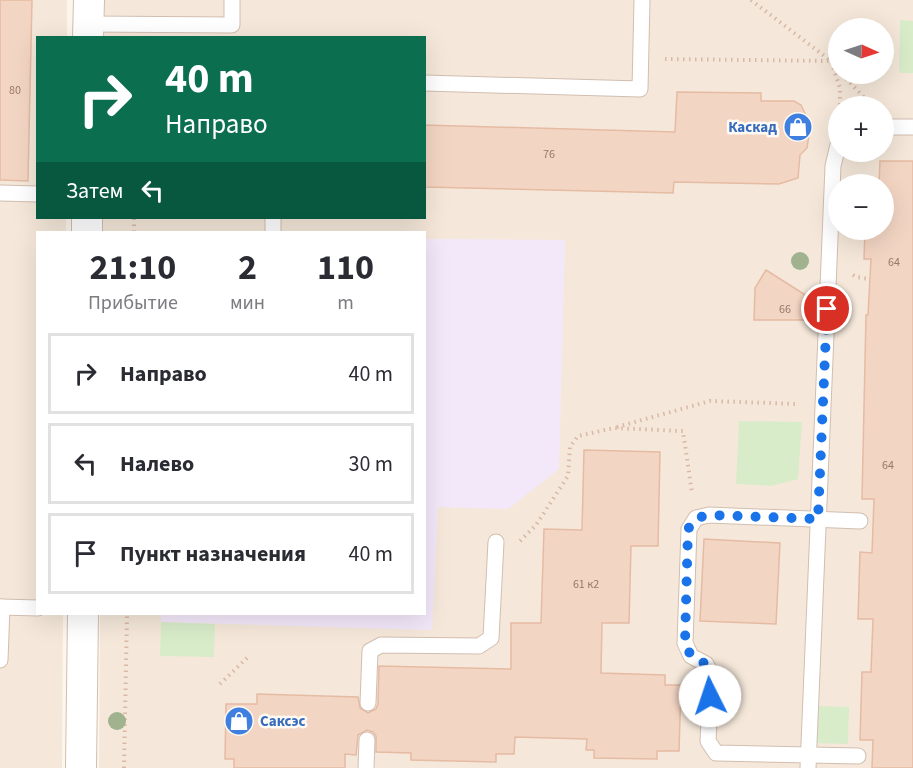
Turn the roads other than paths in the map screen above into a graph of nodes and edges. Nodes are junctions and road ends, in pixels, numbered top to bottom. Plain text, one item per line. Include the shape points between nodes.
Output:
1 (232, 0) edge
2 (642, 0) edge
3 (89, 20) edge
4 (426, 83) edge
5 (894, 127) edge
6 (913, 127) edge
7 (834, 162) edge
8 (0, 193) edge
9 (36, 194) edge
10 (818, 519) junction
11 (860, 521) dead end
12 (496, 542) dead end
13 (1, 607) edge
14 (36, 608) edge
15 (83, 615) edge
16 (0, 660) edge
17 (368, 703) dead end
18 (367, 740) dead end
19 (858, 756) dead end
20 (808, 762) edge
21 (81, 768) edge
22 (366, 768) edge

1 - 3 lane via 232,25
2 - 4 lane via 640,89
5 - 6 lane
7 - 10 lane
8 - 9 lane
10 - 11 lane
10 - 20 lane
10 - 20 lane via 709,515 696,518 688,529 685,643 691,656 706,664 711,674 708,741 716,753
12 - 17 lane via 491,638 478,646 381,645 370,651
13 - 14 lane
13 - 16 lane
15 - 21 street
18 - 22 lane
19 - 20 lane

